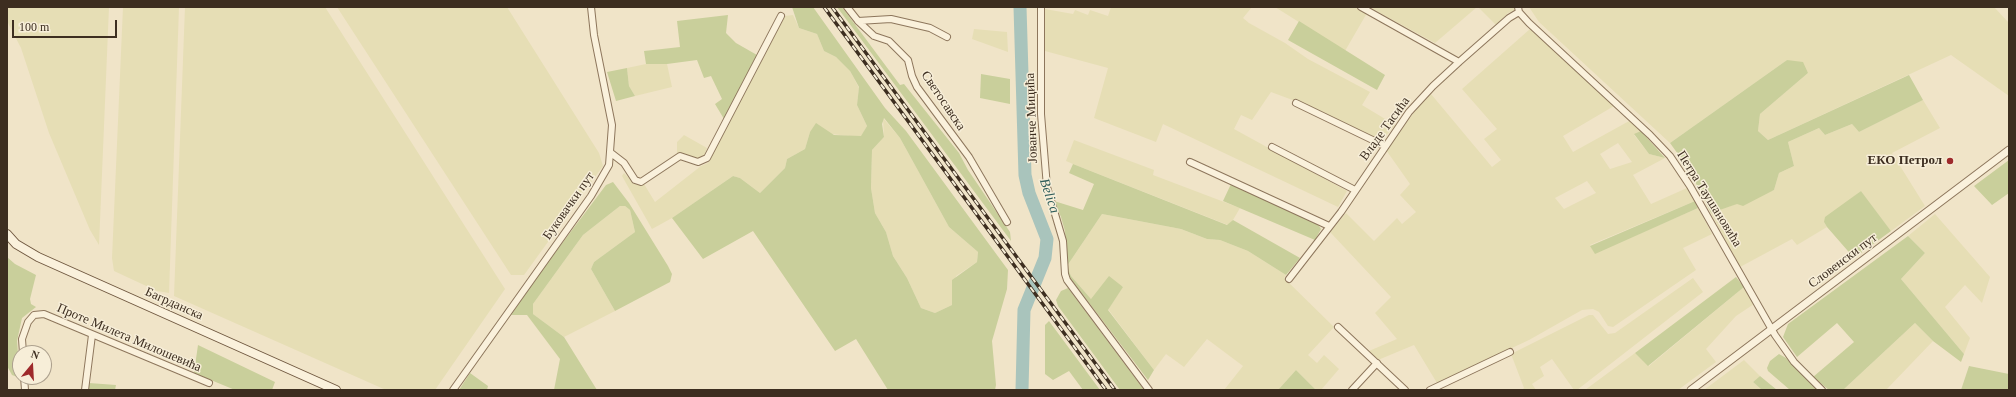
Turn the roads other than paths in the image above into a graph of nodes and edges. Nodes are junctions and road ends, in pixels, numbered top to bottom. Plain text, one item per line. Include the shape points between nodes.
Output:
1 (591, 7) edge
2 (847, 7) edge
3 (1041, 7) edge
4 (1361, 7) edge
5 (1519, 10) edge
6 (781, 16) dead end
7 (858, 22) junction
8 (947, 38) dead end
9 (1459, 62) junction
10 (1296, 103) dead end
11 (1272, 146) dead end
12 (1385, 146) junction
13 (2009, 150) edge
14 (611, 153) junction
15 (1190, 162) dead end
16 (1355, 190) junction
17 (1007, 222) dead end
18 (1329, 226) junction
19 (7, 234) edge
20 (1289, 278) dead end
21 (1338, 327) dead end
22 (1771, 330) junction
23 (92, 335) junction
24 (22, 345) edge
25 (1510, 352) dead end
26 (1377, 364) junction
27 (209, 383) dead end
28 (85, 390) edge
29 (336, 390) edge
30 (453, 390) edge
31 (1149, 390) edge
32 (1352, 390) edge
33 (1405, 390) edge
34 (1430, 390) edge
35 (1691, 390) edge
36 (1822, 390) edge

1 - 14 street, Буковачки пут via 612,125
2 - 7 street, Светосавска
3 - 31 street, Јованче Мицића via 1041,114 1047,187 1063,241 1065,274
4 - 9 street
5 - 9 street, Владе Тасића
5 - 22 street, Петра Таушановића via 1670,156 1698,199
6 - 14 street via 707,158 698,162 680,156 641,182 635,180 624,163
7 - 8 street via 891,19 930,28
7 - 17 street, Светосавска via 874,36 889,41 908,60 917,87 969,158
9 - 12 street, Владе Тасића via 1409,112
10 - 12 street
11 - 16 street
12 - 16 street, Владе Тасића
13 - 22 street, Словенски пут
14 - 30 street, Буковачки пут via 609,165 591,196
15 - 18 street
16 - 18 street, Владе Тасића
18 - 20 street, Владе Тасића
19 - 29 main road, Багрданска via 16,244 38,257
21 - 26 street
22 - 35 street, Словенски пут
22 - 36 street, Петра Таушановића via 1794,362
23 - 24 street, Проте Милета Милошевића via 39,314 30,318 24,329
23 - 27 street, Проте Милета Милошевића
23 - 28 street
25 - 34 street
26 - 32 street
26 - 33 street

